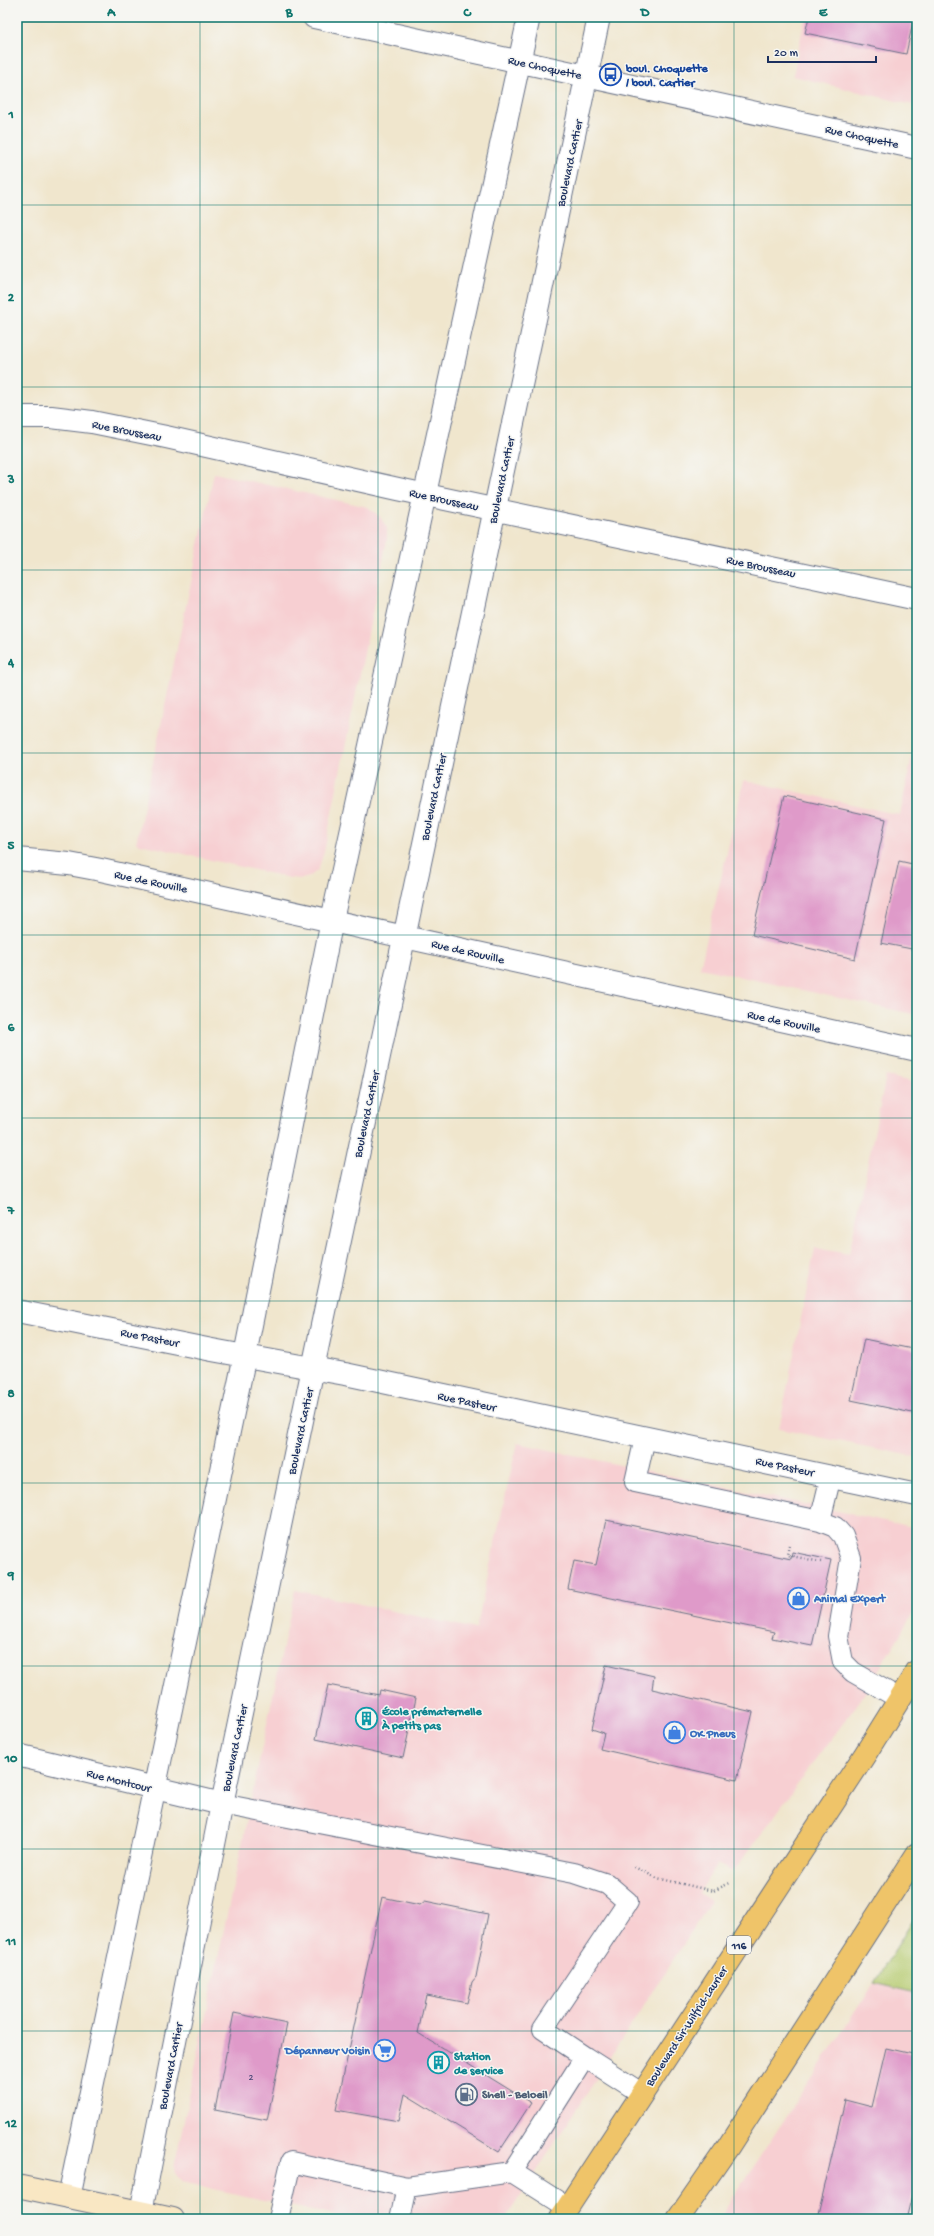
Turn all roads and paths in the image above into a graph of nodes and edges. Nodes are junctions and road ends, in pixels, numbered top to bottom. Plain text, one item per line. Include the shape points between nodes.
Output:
1 (314, 17) edge
2 (529, 17) edge
3 (599, 17) edge
4 (520, 62) junction
5 (586, 76) junction
6 (917, 148) edge
7 (17, 417) edge
8 (425, 494) junction
9 (495, 509) junction
10 (917, 599) edge
11 (17, 859) edge
12 (332, 920) junction
13 (403, 936) junction
14 (917, 1050) edge
15 (17, 1311) edge
16 (245, 1355) junction
17 (312, 1368) junction
18 (645, 1438) junction
19 (830, 1476) junction
20 (917, 1495) edge
21 (820, 1521) junction
22 (917, 1671) edge
23 (900, 1699) junction
24 (17, 1755) edge
25 (154, 1788) junction
26 (222, 1804) junction
27 (917, 1854) edge
28 (635, 1867) dead end
29 (732, 1882) dead end
30 (585, 2057) junction
31 (642, 2093) junction
32 (512, 2172) junction
33 (17, 2186) edge
34 (407, 2187) junction
35 (69, 2197) junction
36 (141, 2212) junction
37 (563, 2213) edge
38 (173, 2219) edge
39 (278, 2219) edge
40 (400, 2219) edge
41 (678, 2219) edge

1 - 4 street, Rue Choquette
2 - 4 street
3 - 5 street, Boulevard Cartier
4 - 5 street, Rue Choquette
4 - 8 street
5 - 6 street, Rue Choquette
5 - 9 street, Boulevard Cartier
7 - 8 street, Rue Brousseau via 50,417 92,422
8 - 9 street, Rue Brousseau
8 - 12 street
9 - 10 street, Rue Brousseau
9 - 13 street, Boulevard Cartier
11 - 12 street, Rue de Rouville via 82,866
12 - 13 street, Rue de Rouville
12 - 16 street
13 - 14 street, Rue de Rouville via 654,994
13 - 17 street, Boulevard Cartier
15 - 16 street, Rue Pasteur
16 - 17 street, Rue Pasteur
16 - 25 street
17 - 18 street, Rue Pasteur
17 - 26 street, Boulevard Cartier
18 - 19 street, Rue Pasteur
18 - 21 lane via 635,1482
19 - 20 street, Rue Pasteur
19 - 21 lane
21 - 23 lane via 835,1527 843,1536 851,1558 838,1636 843,1662 853,1672
22 - 23 main road, Boulevard Sir-Wilfrid-Laurier / 116
23 - 31 main road, Boulevard Sir-Wilfrid-Laurier / 116
24 - 25 street, Rue Montcour
25 - 26 street, Rue Montcour
25 - 35 street
26 - 30 lane via 574,1873 607,1884 628,1902 543,2029
26 - 36 street, Boulevard Cartier
27 - 41 main road via 728,2147
28 - 29 path via 657,1878 712,1890
30 - 31 lane
30 - 32 lane
31 - 37 main road, Boulevard Sir-Wilfrid-Laurier / 116
32 - 34 lane
32 - 37 lane
33 - 35 main road
34 - 39 lane via 291,2162
34 - 40 lane
35 - 36 main road
36 - 38 main road

